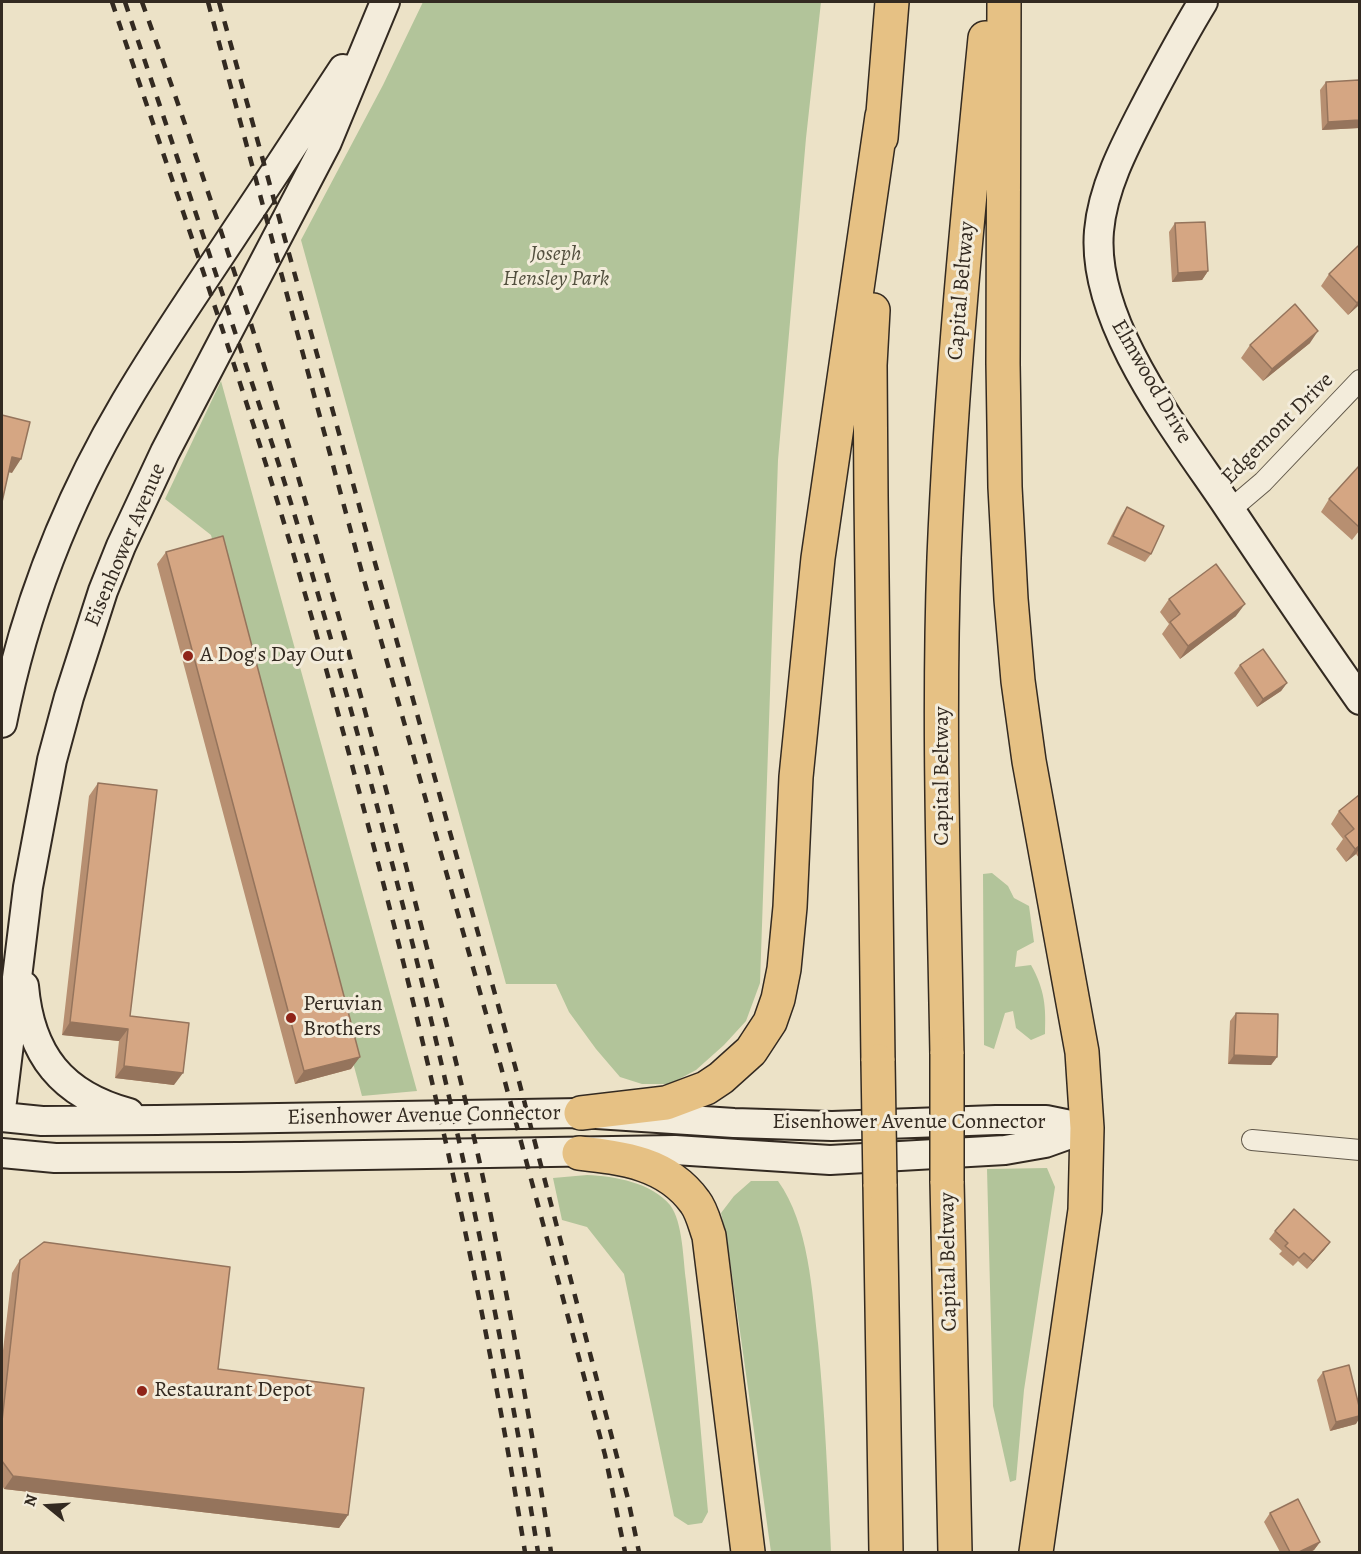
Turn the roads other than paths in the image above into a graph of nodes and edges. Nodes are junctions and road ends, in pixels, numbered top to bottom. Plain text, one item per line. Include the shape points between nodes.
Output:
1 (385, 2) edge
2 (892, 2) edge
3 (989, 2) edge
4 (1004, 2) edge
5 (1203, 2) edge
6 (373, 29) junction
7 (882, 116) junction
8 (1359, 380) edge
9 (1230, 510) junction
10 (1359, 700) edge
11 (2, 723) edge
12 (20, 945) junction
13 (2, 1101) edge
14 (581, 1113) junction
15 (2, 1117) edge
16 (157, 1120) junction
17 (1087, 1128) junction
18 (1252, 1140) dead end
19 (1359, 1150) edge
20 (2, 1153) edge
21 (579, 1153) junction
22 (748, 1552) edge
23 (886, 1552) edge
24 (955, 1552) edge
25 (1036, 1552) edge

1 - 6 main road, Eisenhower Avenue
2 - 7 highway
3 - 24 highway, Capital Beltway, bridge via 960,289 944,560 943,844
4 - 17 highway via 1003,351 1011,599 1029,761 1082,1052
5 - 9 main road, Elmwood Drive via 1132,131 1103,203 1098,244 1107,299 1128,349
6 - 11 main road, Eisenhower Avenue via 145,368 103,442 34,602
6 - 12 main road, Eisenhower Avenue via 327,142 165,452 103,591 52,760
7 - 14 highway via 818,558 796,777 790,907 778,999 770,1022 751,1051 706,1088 666,1103
7 - 23 highway, bridge via 870,365
8 - 9 street, Edgemont Drive via 1263,482
9 - 10 main road, Elmwood Drive
12 - 13 main road, Eisenhower Avenue
12 - 16 main road via 30,1024 40,1050 56,1073 81,1094 105,1107
14 - 16 main road, Eisenhower Avenue Connector
14 - 17 main road, Eisenhower Avenue Connector via 831,1126 1036,1120
15 - 16 main road, Eisenhower Avenue Connector via 42,1121
17 - 21 main road, Eisenhower Avenue Connector via 1045,1143 1005,1150 830,1160 675,1150
17 - 25 highway via 1085,1210
18 - 19 street
20 - 21 main road, Eisenhower Avenue Connector via 66,1158
21 - 22 highway via 650,1166 667,1174 697,1203 709,1236

